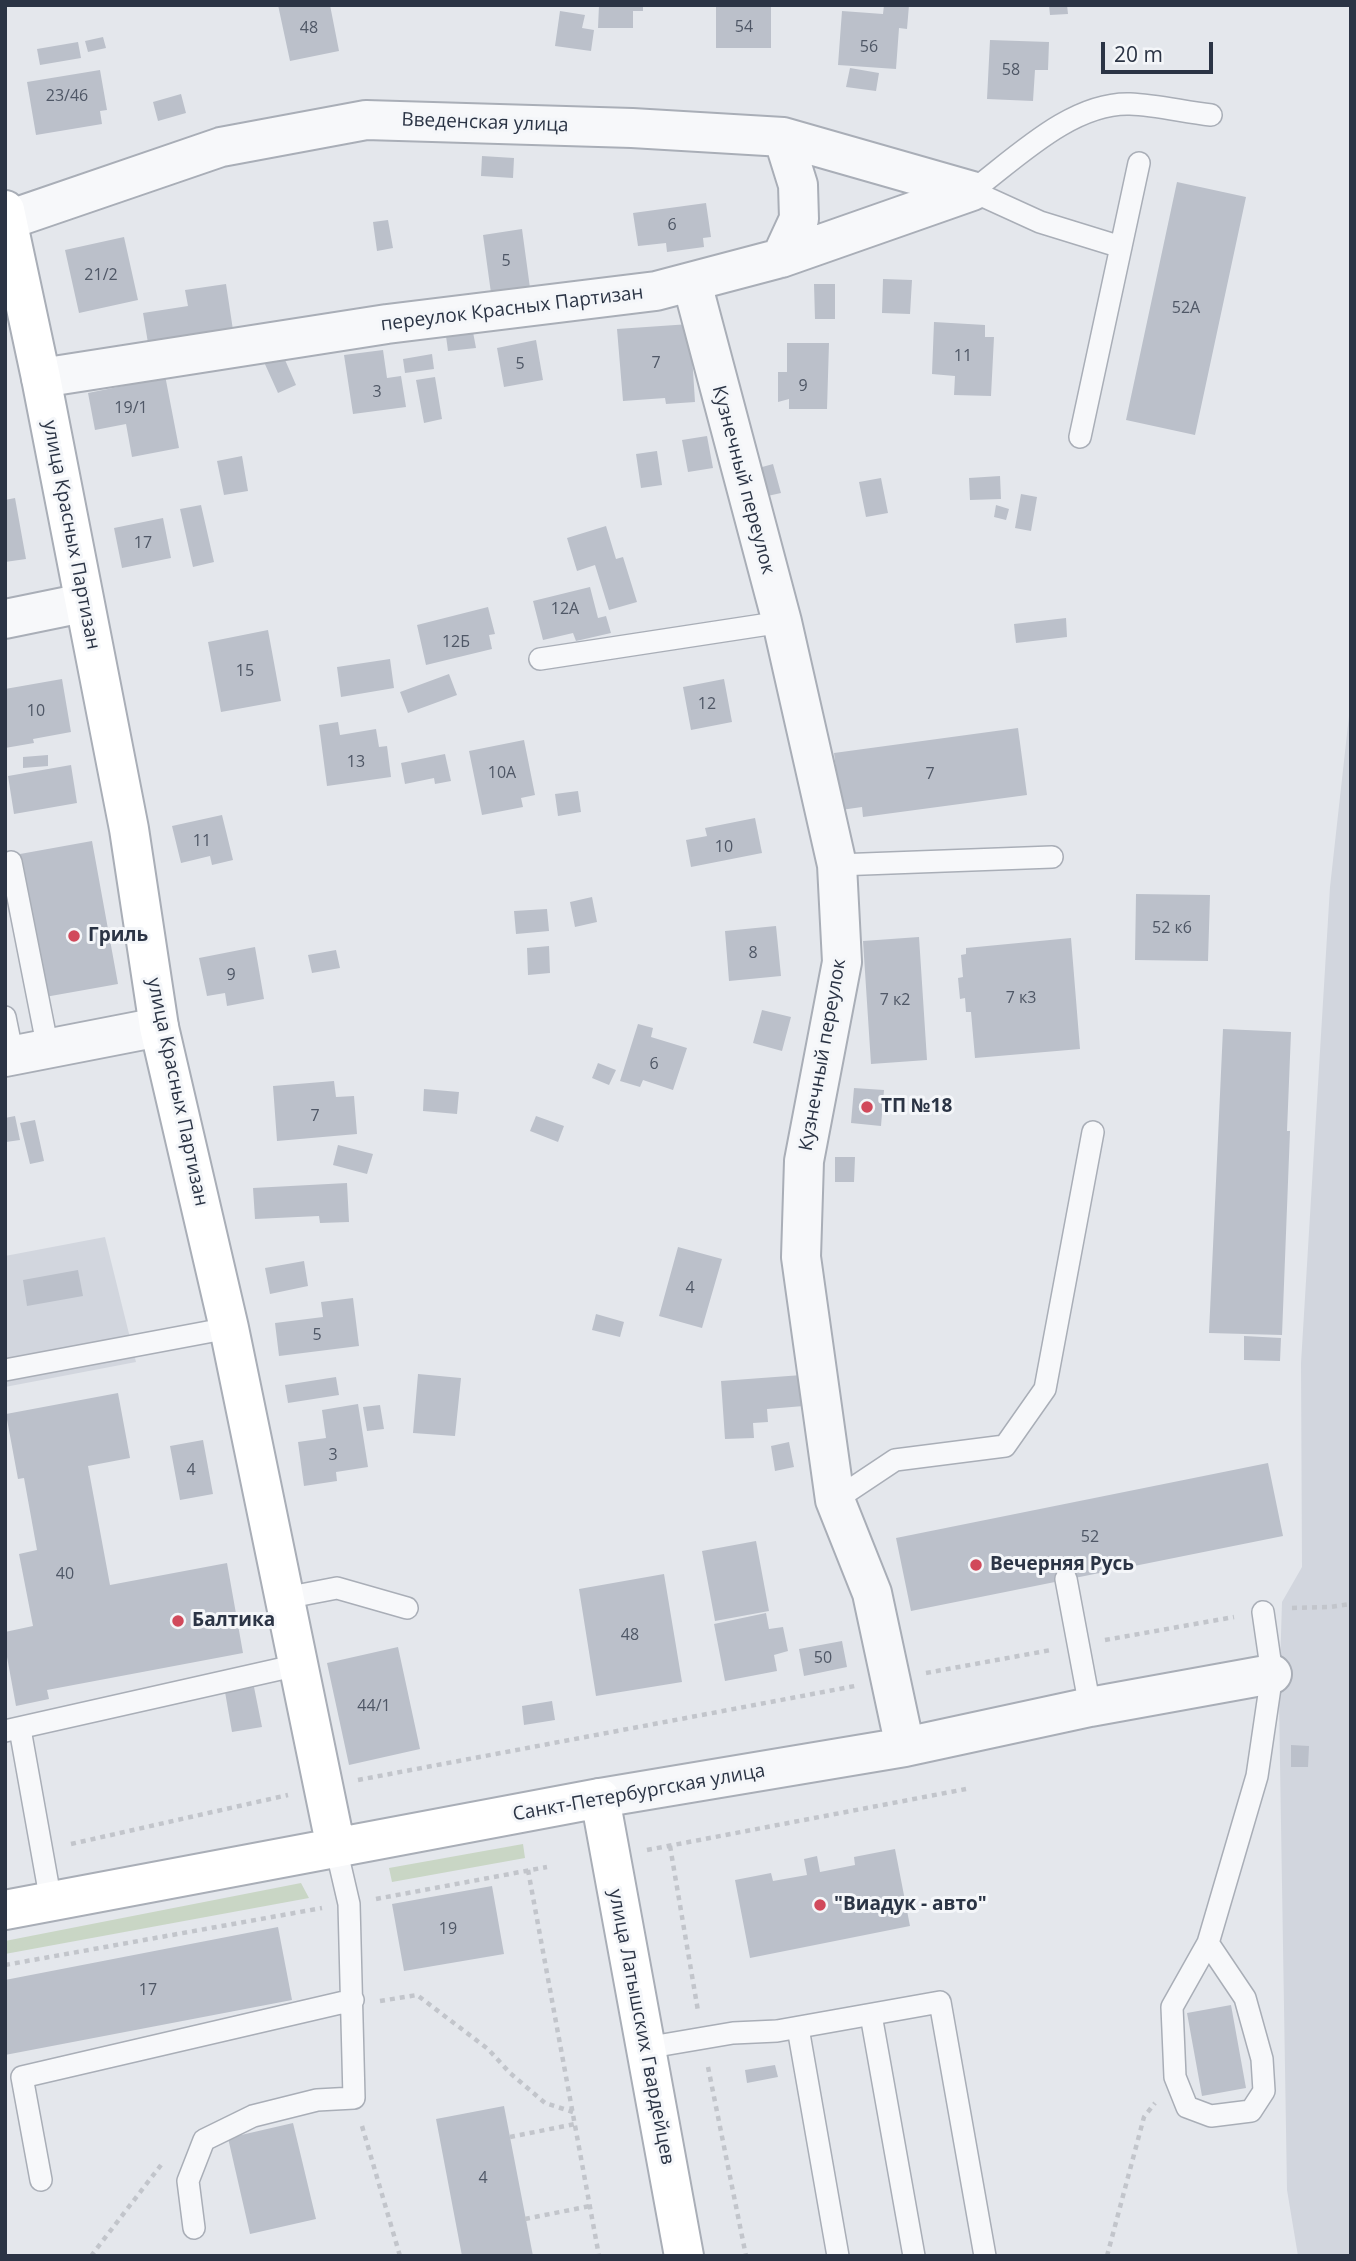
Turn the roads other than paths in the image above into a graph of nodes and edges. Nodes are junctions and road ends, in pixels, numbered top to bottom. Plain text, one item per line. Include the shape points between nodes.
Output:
1 (1210, 115) dead end
2 (783, 137) junction
3 (1139, 163) dead end
4 (972, 191) junction
5 (6, 218) edge
6 (1121, 247) junction
7 (781, 258) junction
8 (692, 283) junction
9 (41, 378) junction
10 (1080, 437) dead end
11 (83, 603) junction
12 (5, 619) edge
13 (782, 622) junction
14 (540, 659) dead end
15 (1052, 857) dead end
16 (11, 862) dead end
17 (837, 865) junction
18 (5, 1017) edge
19 (159, 1027) junction
20 (22, 1054) edge
21 (1093, 1132) dead end
22 (229, 1328) junction
23 (5, 1370) edge
24 (835, 1500) junction
25 (1066, 1579) dead end
26 (285, 1598) junction
27 (407, 1608) dead end
28 (1264, 1612) road end
29 (298, 1665) junction
30 (1272, 1674) junction
31 (1090, 1707) junction
32 (13, 1730) edge
33 (905, 1747) junction
34 (600, 1798) junction
35 (336, 1848) junction
36 (51, 1902) junction
37 (5, 1910) edge
38 (1208, 1943) junction
39 (353, 2003) junction
40 (871, 2015) junction
41 (798, 2028) junction
42 (645, 2048) junction
43 (41, 2180) dead end
44 (194, 2228) dead end
45 (684, 2256) edge
46 (838, 2256) edge
47 (914, 2256) edge
48 (985, 2256) edge

1 - 4 lane via 1129,104 1093,109 1045,135
2 - 4 street, Введенская улица
2 - 5 street, Введенская улица via 366,120 221,147
2 - 7 street via 798,185 799,219
3 - 6 lane
4 - 6 lane via 1040,222
4 - 7 street, переулок Красных Партизан
5 - 9 street, улица Красных Партизан
6 - 10 lane
7 - 8 street, переулок Красных Партизан
8 - 9 street, переулок Красных Партизан
8 - 13 street, Кузнечный переулок
9 - 11 street, улица Красных Партизан
11 - 12 street
11 - 19 street, улица Красных Партизан via 129,829
13 - 14 lane
13 - 17 street, Кузнечный переулок
15 - 17 lane
16 - 20 lane
17 - 24 street, Кузнечный переулок via 842,962 804,1161 801,1257
18 - 20 lane
19 - 20 street
19 - 22 street, улица Красных Партизан
21 - 24 lane via 1045,1389 1005,1446 895,1460
22 - 23 lane
22 - 26 street, улица Красных Партизан
24 - 33 street, Кузнечный переулок via 872,1594
25 - 31 lane
26 - 27 lane via 337,1588
26 - 29 street, улица Красных Партизан
28 - 30 lane
29 - 32 lane
29 - 35 street, улица Красных Партизан
30 - 31 street, Санкт-Петербургская улица
30 - 38 lane via 1256,1776
31 - 33 street, Санкт-Петербургская улица
32 - 36 lane
33 - 34 street, Санкт-Петербургская улица
34 - 35 street, Санкт-Петербургская улица
34 - 42 street, улица Латышских Гвардейцев
35 - 36 street, Санкт-Петербургская улица
35 - 39 lane via 349,1904
36 - 37 street, Санкт-Петербургская улица
38 - 38 lane via 1245,1998 1262,2059 1264,2091 1251,2111 1210,2116 1187,2107 1175,2077 1172,2007
39 - 43 lane via 22,2077
39 - 44 lane via 354,2098 317,2100 253,2116 204,2140 188,2181
40 - 41 lane
40 - 47 lane
40 - 48 lane via 940,2002
41 - 42 lane
41 - 46 lane
42 - 45 street, улица Латышских Гвардейцев

